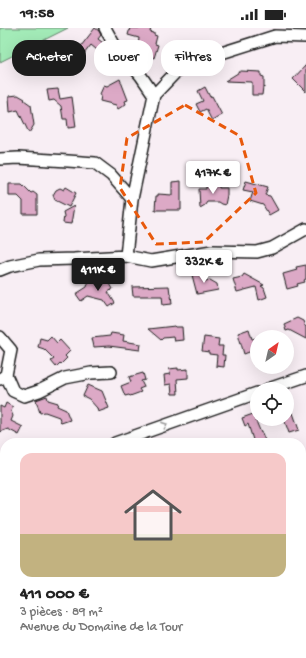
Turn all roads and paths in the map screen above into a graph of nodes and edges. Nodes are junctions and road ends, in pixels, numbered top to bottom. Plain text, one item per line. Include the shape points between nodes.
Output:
1 (105, 28) edge
2 (306, 37) edge
3 (154, 95) junction
4 (0, 159) edge
5 (132, 199) junction
6 (306, 229) edge
7 (126, 256) junction
8 (0, 270) edge
9 (0, 337) edge
10 (111, 372) dead end
11 (306, 376) edge
12 (3, 377) edge
13 (288, 382) edge
14 (250, 395) edge
15 (129, 438) edge

1 - 3 street via 120,54 141,76
2 - 3 street via 275,36 215,55 176,72
3 - 5 street
4 - 5 street via 95,163 111,175
5 - 7 street
6 - 7 street via 272,248 257,252 212,251 151,261
7 - 8 street via 39,260
9 - 12 street via 11,350
10 - 12 street via 65,378 24,396 13,391
11 - 13 street
15 -> 14 street

